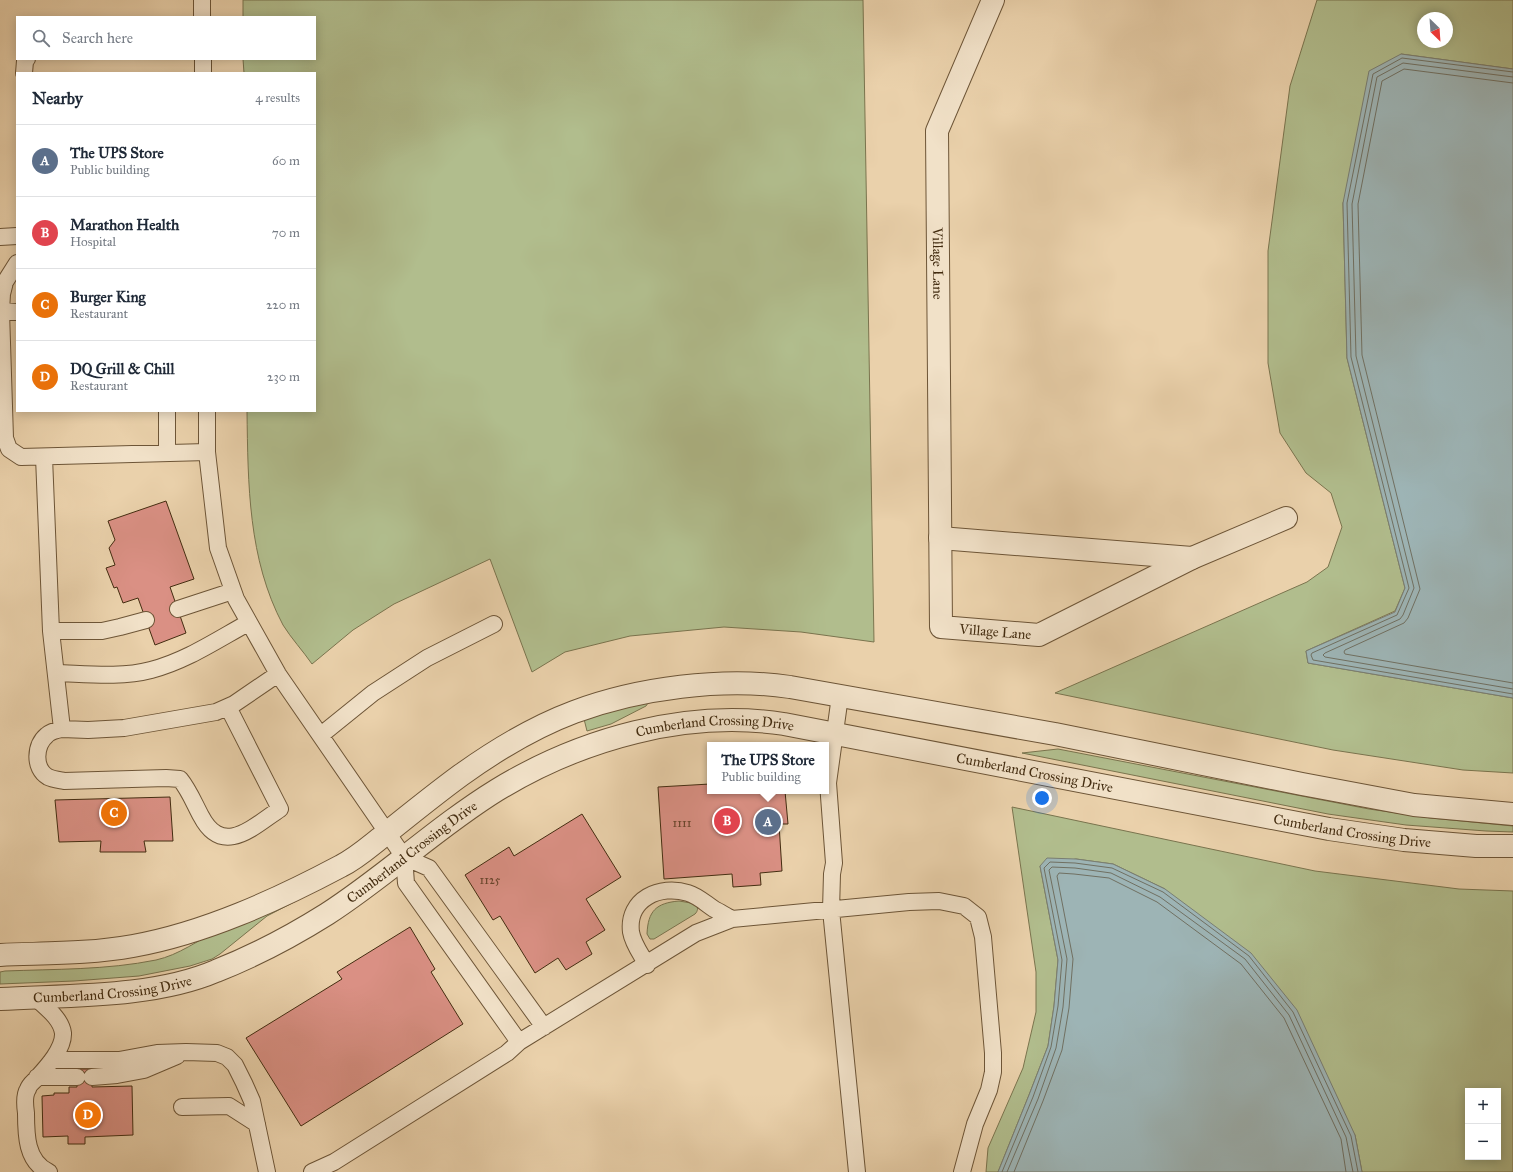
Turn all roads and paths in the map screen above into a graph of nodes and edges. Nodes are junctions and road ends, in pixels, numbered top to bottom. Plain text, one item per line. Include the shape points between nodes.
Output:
1 (202, 0) edge
2 (993, 0) edge
3 (202, 16) edge
4 (26, 60) edge
5 (202, 60) edge
6 (24, 72) edge
7 (202, 72) edge
8 (16, 236) edge
9 (0, 237) edge
10 (16, 265) edge
11 (1, 292) edge
12 (1, 311) edge
13 (16, 312) edge
14 (167, 412) edge
15 (207, 412) edge
16 (207, 452) junction
17 (167, 453) junction
18 (44, 457) junction
19 (1286, 518) dead end
20 (940, 538) junction
21 (1192, 558) junction
22 (233, 591) junction
23 (178, 610) dead end
24 (146, 620) dead end
25 (248, 623) junction
26 (494, 624) dead end
27 (51, 631) junction
28 (56, 673) junction
29 (278, 674) junction
30 (840, 696) junction
31 (228, 707) junction
32 (62, 728) junction
33 (834, 733) junction
34 (321, 735) junction
35 (829, 775) edge
36 (829, 794) edge
37 (1513, 814) edge
38 (387, 833) junction
39 (1513, 846) edge
40 (404, 857) junction
41 (831, 910) junction
42 (732, 919) junction
43 (0, 955) edge
44 (646, 965) junction
45 (35, 997) junction
46 (0, 999) edge
47 (544, 1027) junction
48 (519, 1042) junction
49 (186, 1052) junction
50 (52, 1060) junction
51 (37, 1077) junction
52 (182, 1107) dead end
53 (257, 1124) junction
54 (49, 1172) edge
55 (267, 1172) edge
56 (312, 1172) edge
57 (857, 1172) edge
58 (962, 1172) edge

1 - 3 lane
2 - 20 street, Village Lane via 937,131
4 - 6 lane
5 - 7 lane
8 - 9 lane
10 - 11 lane
11 - 12 lane
12 - 13 lane
12 - 18 lane via 5,438 9,449 21,457
14 - 17 lane
15 - 16 lane
16 - 17 lane
16 - 22 lane via 218,548
17 - 18 lane
18 - 27 lane
19 - 21 street, Village Lane
20 - 21 street, Village Lane
20 - 21 street, Village Lane via 941,627 1039,635
22 - 23 lane
22 - 25 lane
24 - 27 lane via 102,630
25 - 28 lane via 185,658 151,670 122,675
25 - 29 lane
26 - 34 lane via 427,658 373,693
27 - 28 lane
28 - 32 lane
29 - 31 lane
29 - 34 lane
30 - 33 lane
30 - 37 street, Cumberland Crossing Drive via 1055,734 1414,805
30 - 38 street, Cumberland Crossing Drive via 775,685 710,684 647,692 596,705 546,724 490,755
31 - 32 lane via 208,714 124,728
31 - 32 lane via 280,809 244,833 231,838 222,837 211,830 180,779 64,781 48,777 40,769 37,758 39,745 47,734
33 - 35 lane
33 - 39 street, Cumberland Crossing Drive via 1329,829 1404,840 1476,846
33 - 40 street, Cumberland Crossing Drive via 774,723 715,720 664,726 616,738 543,765 504,786
34 - 38 lane
36 - 41 lane via 834,863
38 - 40 lane
38 - 43 street, Cumberland Crossing Drive via 344,865 280,898 186,934 133,946 90,951
40 - 45 street, Cumberland Crossing Drive via 326,914 242,960 214,972 178,984 146,989 97,995
40 - 47 lane via 428,868
40 - 48 lane via 406,883
41 - 42 lane
41 - 57 lane
41 - 58 lane via 939,900 964,906 978,917 983,937 994,1053 993,1072
42 - 44 lane via 696,933
42 - 44 lane via 686,892 671,891 645,897 638,904 631,930
44 - 47 lane
45 - 46 street, Cumberland Crossing Drive
45 - 50 lane via 57,1018 63,1030 63,1038
47 - 48 lane
48 - 56 lane via 507,1053 334,1162
49 - 50 lane via 158,1053 119,1060
49 - 51 lane via 144,1070 117,1076
49 - 53 lane via 217,1053 227,1057 234,1064 252,1101
50 - 51 lane
51 - 54 lane via 28,1089 25,1103 26,1134 35,1160
52 - 53 lane via 229,1106
53 - 55 lane

